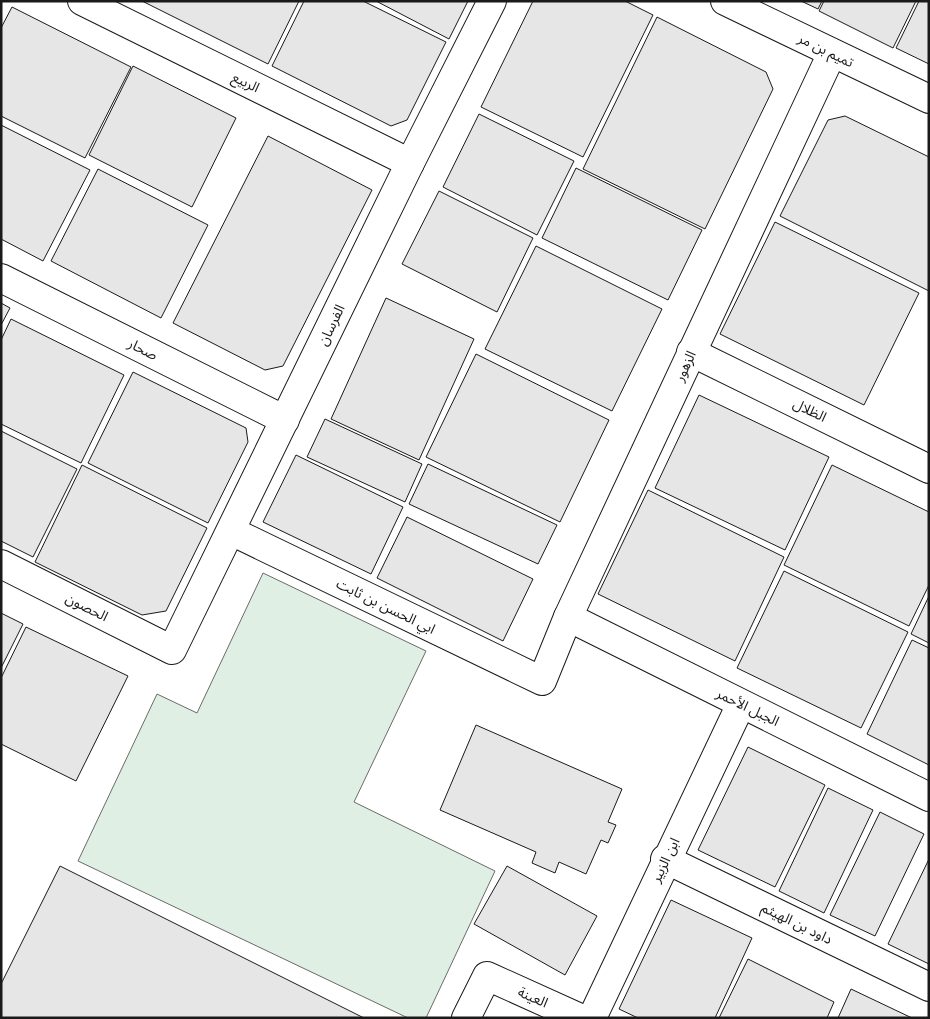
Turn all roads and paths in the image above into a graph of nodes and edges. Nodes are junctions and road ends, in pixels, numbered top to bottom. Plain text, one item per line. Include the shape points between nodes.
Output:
1 (82, 1) edge
2 (492, 1) edge
3 (725, 1) edge
4 (832, 53) junction
5 (929, 98) edge
6 (410, 163) junction
7 (1, 278) edge
8 (691, 352) junction
9 (285, 420) junction
10 (929, 469) edge
11 (231, 531) junction
12 (1, 564) edge
13 (568, 617) junction
14 (172, 650) joint
15 (542, 680) joint
16 (742, 704) junction
17 (929, 797) edge
18 (666, 859) junction
19 (929, 987) edge
20 (466, 1018) edge
21 (580, 1018) edge
22 (592, 1018) edge

1 - 6 street, الربيع
2 - 6 street, الفرسان
3 - 4 street, تميم بن مر
4 - 5 street, تميم بن مر
4 - 8 street, الزهور
6 - 9 street, الفرسان
7 - 9 street, صحار
8 - 10 street, الظلال
8 - 13 street, الزهور
9 - 11 street, الفرسان
11 - 14 street, الفرسان
11 - 15 street, ابي الحسن بن ثابت
12 - 14 street, الحصون
13 - 15 street, الزهور
13 - 16 street, الجبل الأحمر
16 - 17 street, الجبل الأحمر
16 - 18 street, ابن الزبير
18 - 19 street, داود بن الهيثم
18 - 22 street, ابن الزبير
20 - 21 street, العينة via 487,976

